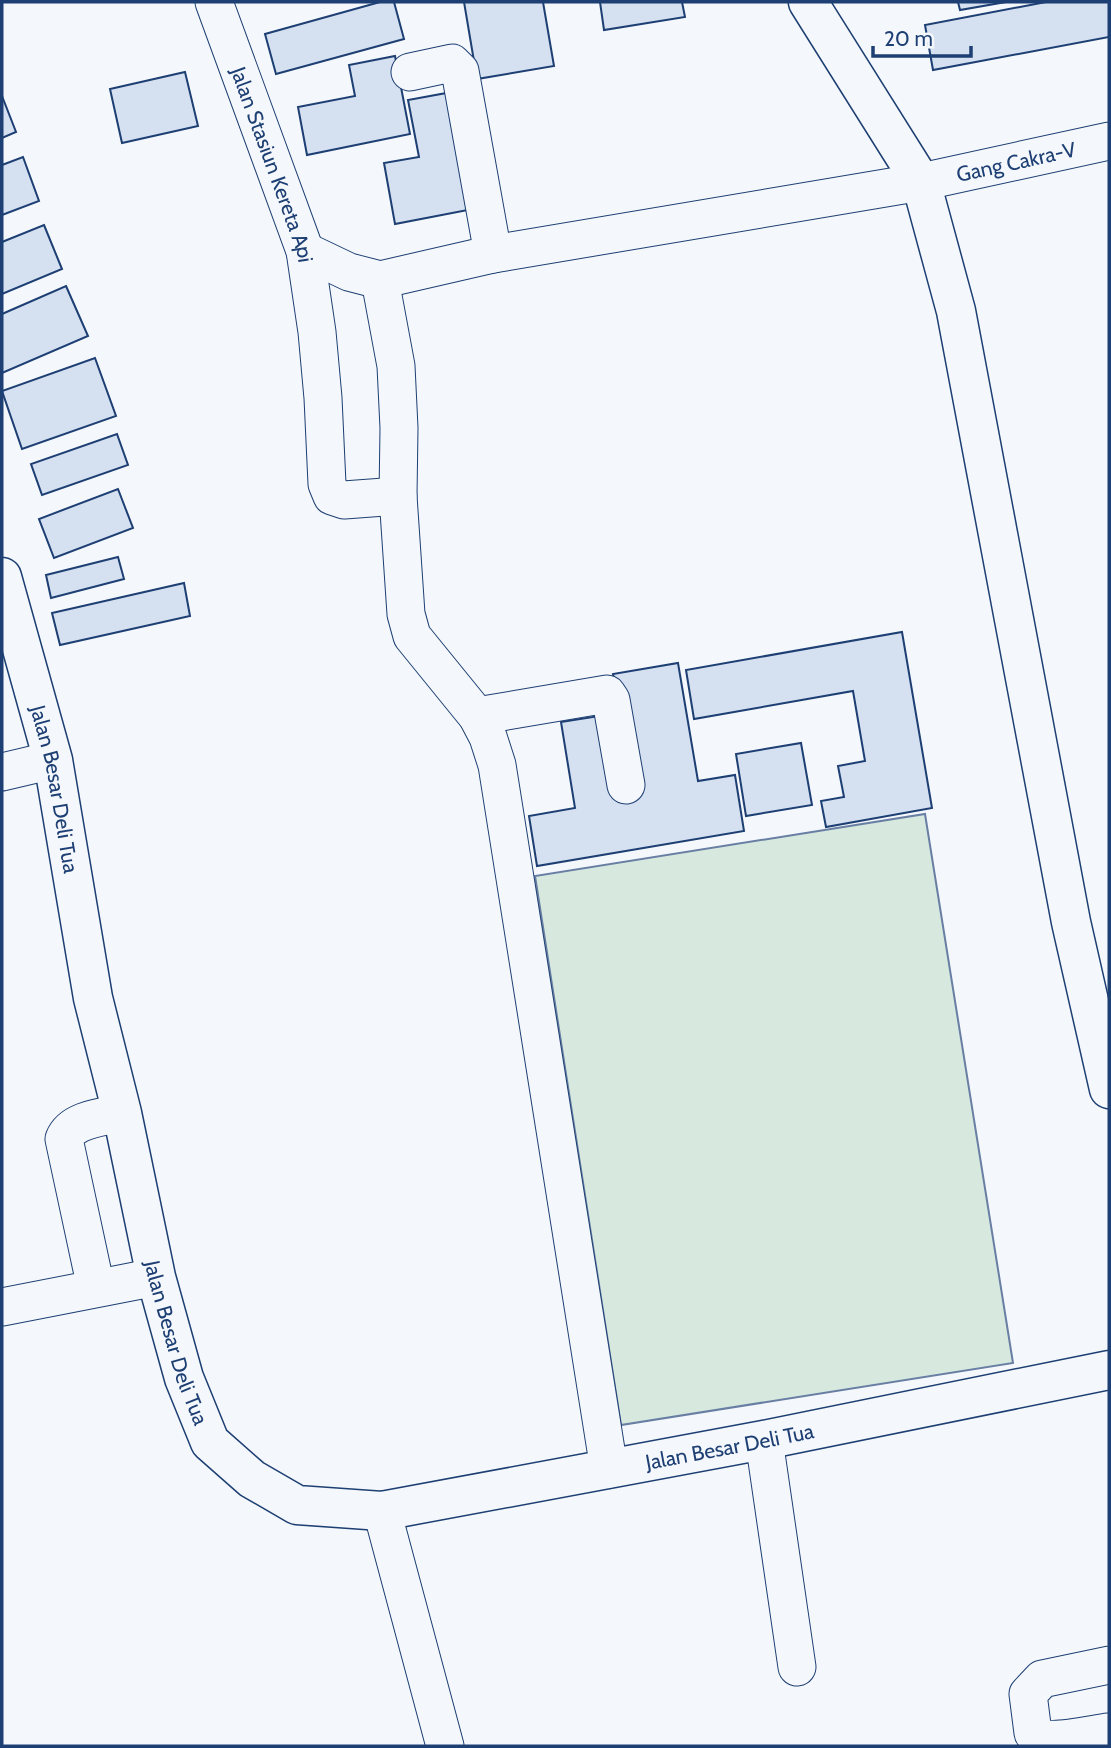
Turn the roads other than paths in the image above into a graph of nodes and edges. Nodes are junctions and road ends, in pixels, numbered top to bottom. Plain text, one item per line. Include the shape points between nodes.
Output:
1 (214, 2) edge
2 (808, 2) edge
3 (410, 72) dead end
4 (1109, 141) edge
5 (921, 182) junction
6 (305, 251) junction
7 (494, 254) junction
8 (380, 280) junction
9 (398, 496) junction
10 (2, 577) edge
11 (477, 716) junction
12 (53, 760) junction
13 (2, 772) edge
14 (626, 785) dead end
15 (1109, 1089) edge
16 (122, 1113) junction
17 (156, 1277) junction
18 (96, 1288) junction
19 (2, 1307) edge
20 (1109, 1370) edge
21 (764, 1440) junction
22 (610, 1469) junction
23 (382, 1511) junction
24 (1109, 1665) edge
25 (797, 1667) dead end
26 (1109, 1732) edge
27 (444, 1746) edge

1 - 6 street, Jalan Stasiun Kereta Api
2 - 5 main road
3 - 7 street via 452,63 460,71
4 - 5 street, Gang Cakra-V
5 - 7 street, Gang Cakra-V
5 - 15 main road via 956,311 1065,894
6 - 8 street, Jalan Stasiun Kereta Api via 349,272
6 - 9 street via 317,332 327,484 332,496 344,500
7 - 8 street, Gang Cakra-V
8 - 9 street via 396,366
9 - 11 street via 406,614 412,636
10 - 12 main road, Jalan Besar Deli Tua
11 - 14 street via 607,694
11 - 22 street via 497,765
12 - 13 street
12 - 16 main road, Jalan Besar Deli Tua via 93,998
16 - 17 main road, Jalan Besar Deli Tua
16 - 18 street via 76,1125 64,1139
17 - 18 street
17 - 23 main road, Jalan Besar Deli Tua via 184,1378 211,1442 252,1479 297,1505
18 - 19 street
20 - 21 main road, Jalan Besar Deli Tua
21 - 22 main road, Jalan Besar Deli Tua
21 - 25 street
22 - 23 main road, Jalan Besar Deli Tua
23 - 27 street
24 - 26 street via 1042,1679 1028,1694 1033,1733 1039,1738

